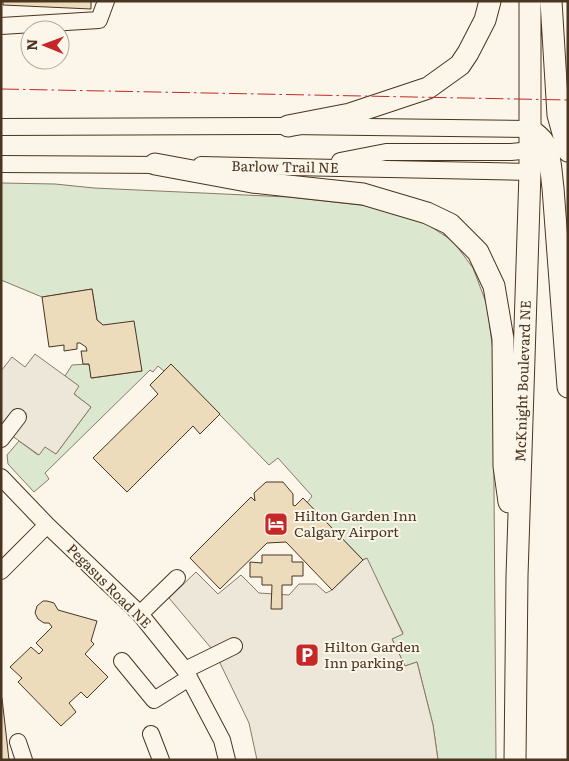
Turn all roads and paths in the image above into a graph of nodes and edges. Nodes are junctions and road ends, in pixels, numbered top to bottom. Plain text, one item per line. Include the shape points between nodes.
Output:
1 (106, 1) edge
2 (490, 1) edge
3 (530, 1) edge
4 (551, 1) edge
5 (1, 26) edge
6 (288, 126) junction
7 (1, 127) edge
8 (530, 129) junction
9 (556, 152) edge
10 (1, 164) edge
11 (154, 164) junction
12 (308, 168) junction
13 (568, 387) edge
14 (18, 417) dead end
15 (1, 439) edge
16 (1, 477) edge
17 (47, 525) junction
18 (1, 571) edge
19 (517, 576) junction
20 (177, 578) dead end
21 (140, 614) junction
22 (234, 646) dead end
23 (122, 661) dead end
24 (187, 674) junction
25 (151, 734) dead end
26 (18, 742) dead end
27 (24, 760) edge
28 (161, 760) edge
29 (227, 760) edge
30 (515, 760) edge

1 - 5 street via 99,20
2 - 6 main road via 484,20 460,65 428,88 350,114
3 - 8 main road
4 - 9 main road via 558,115
6 - 7 street
6 - 8 street
8 - 9 main road
9 - 12 street, Barlow Trail NE
9 - 12 street via 386,152
9 - 13 main road
9 - 19 main road, McKnight Boulevard NE
10 - 11 street, Barlow Trail NE
11 - 12 street, Barlow Trail NE
11 - 19 main road via 252,182 363,194 427,213 450,224 478,252 494,286 503,339 504,466
14 - 15 street
16 - 17 street, Pegasus Road NE
17 - 18 street
17 - 21 street, Pegasus Road NE
19 - 30 main road, McKnight Boulevard NE
20 - 21 street
21 - 24 street, Pegasus Road NE
22 - 24 street
23 - 24 street via 154,700
24 - 29 street, Pegasus Road NE via 222,740
25 - 28 street
26 - 27 street

